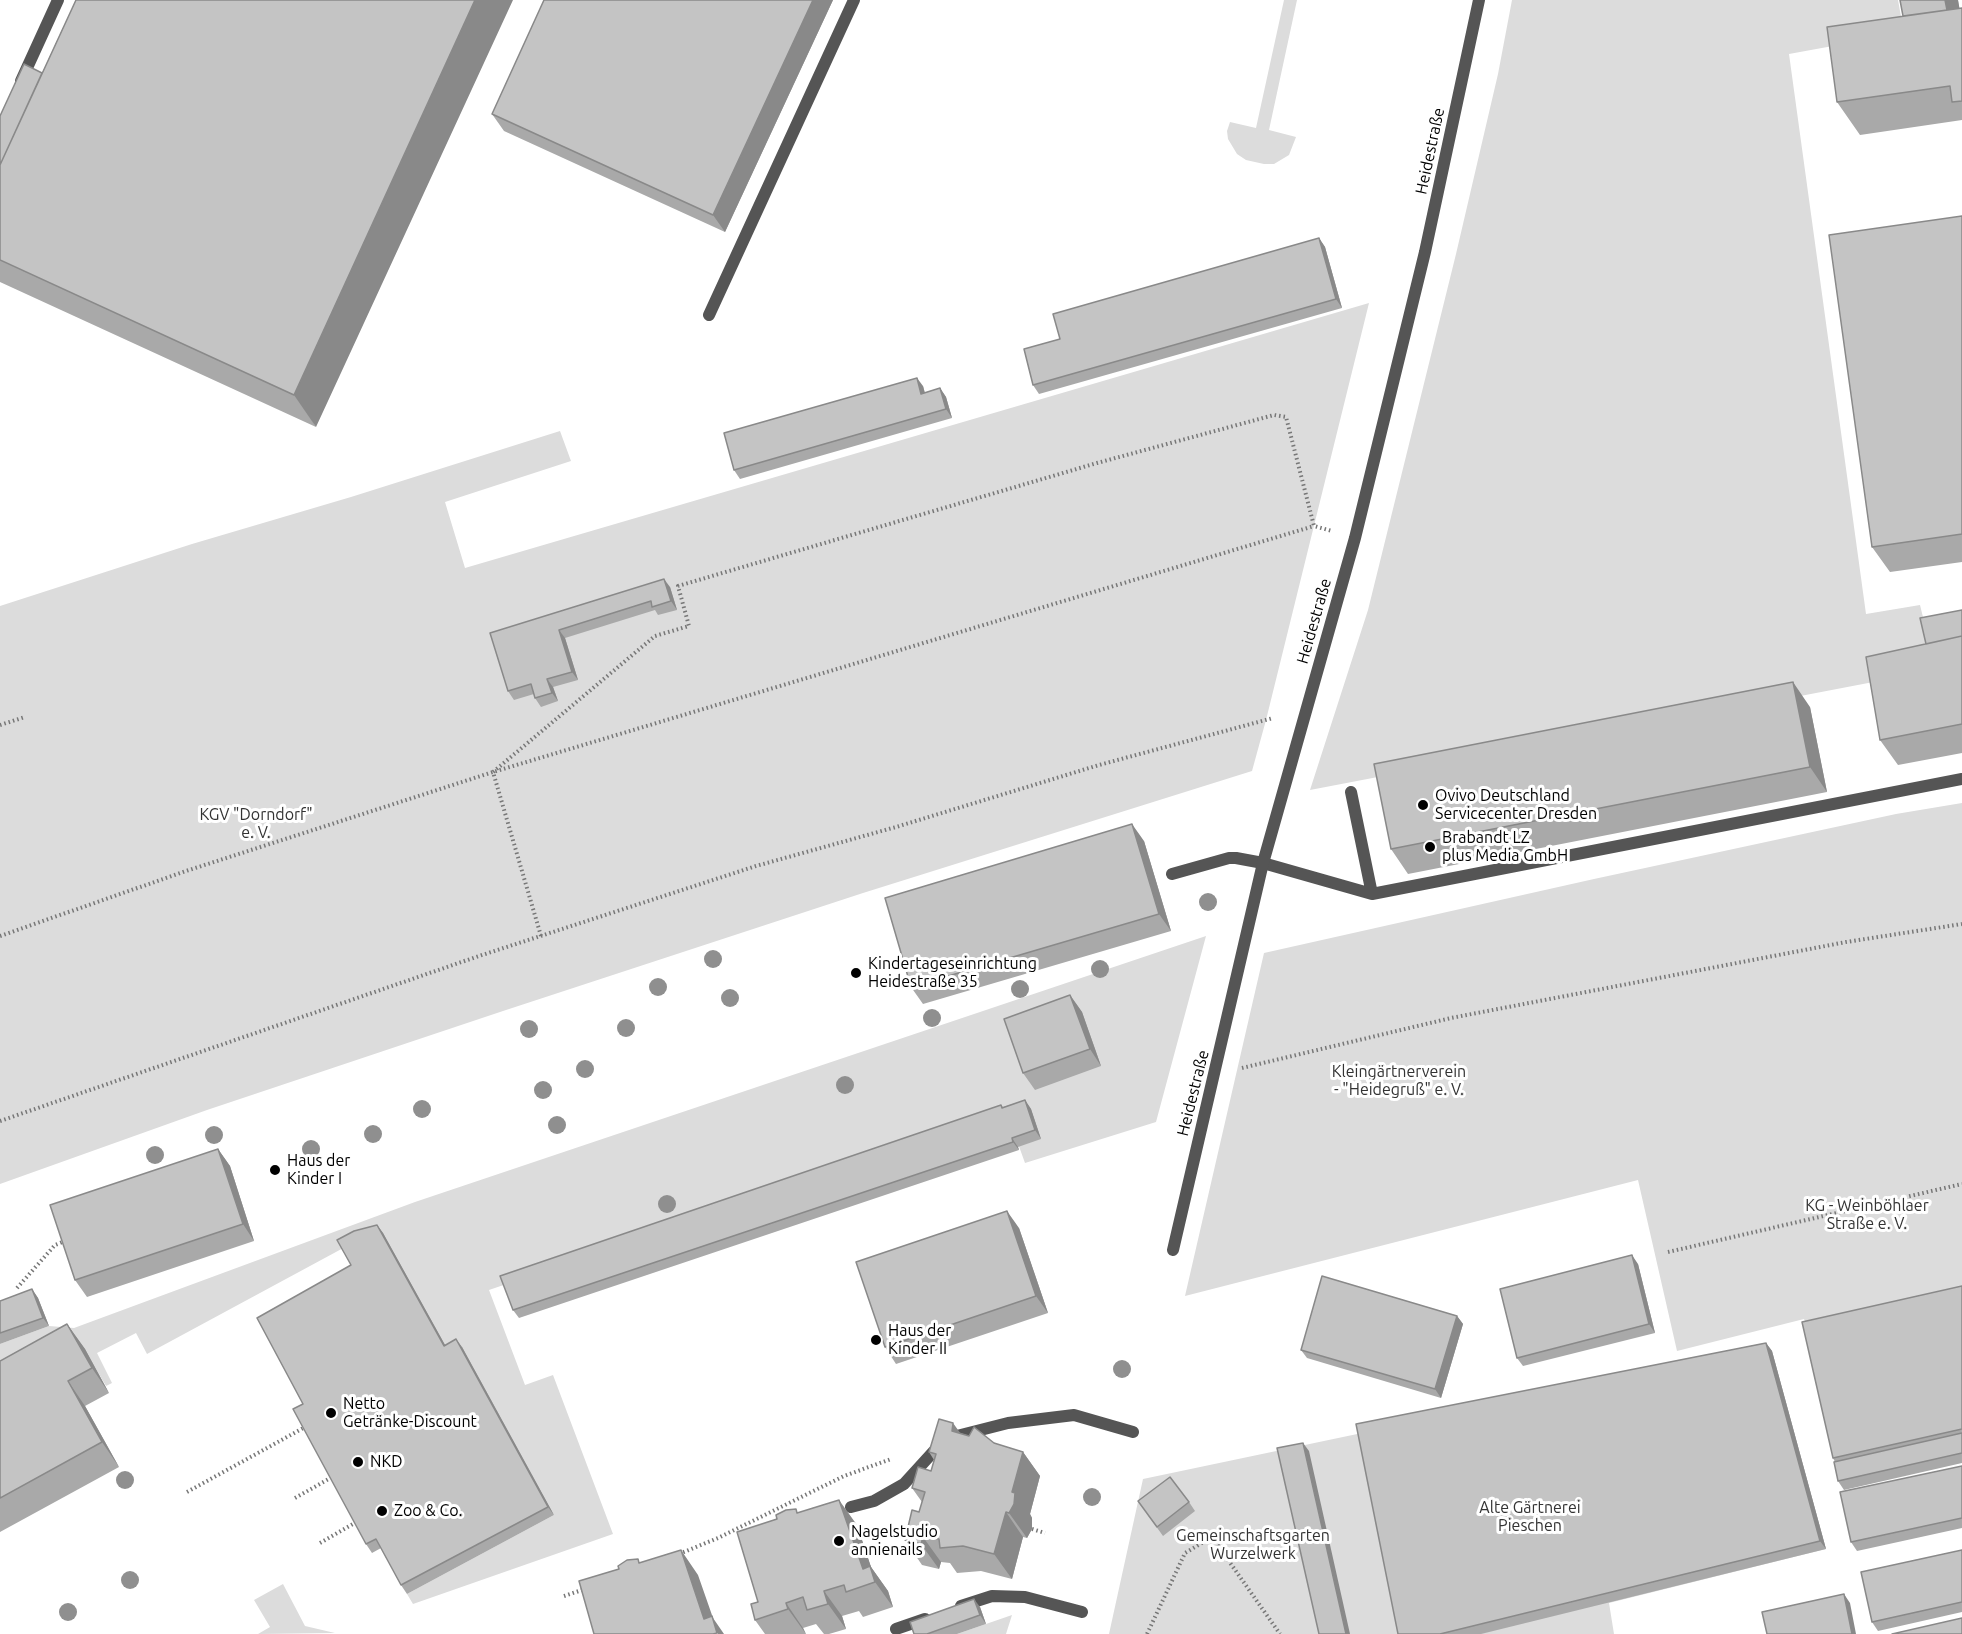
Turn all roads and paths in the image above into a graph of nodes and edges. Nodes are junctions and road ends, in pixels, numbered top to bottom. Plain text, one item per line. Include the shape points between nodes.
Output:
1 (58, 0) edge
2 (854, 0) edge
3 (1479, 0) edge
4 (15, 95) edge
5 (709, 315) dead end
6 (1314, 526) junction
7 (1323, 528) dead end
8 (25, 717) dead end
9 (1273, 718) dead end
10 (0, 725) edge
11 (493, 772) junction
12 (1962, 779) edge
13 (1352, 792) dead end
14 (1263, 863) junction
15 (1172, 874) dead end
16 (1372, 894) junction
17 (1962, 924) edge
18 (0, 936) edge
19 (541, 936) junction
20 (1215, 1074) junction
21 (0, 1121) edge
22 (1962, 1184) edge
23 (68, 1240) edge
24 (1173, 1250) dead end
25 (1668, 1252) dead end
26 (17, 1288) dead end
27 (314, 1422) edge
28 (1133, 1432) dead end
29 (895, 1458) dead end
30 (341, 1472) edge
31 (187, 1492) dead end
32 (295, 1498) dead end
33 (792, 1502) junction
34 (851, 1507) dead end
35 (796, 1513) edge
36 (366, 1517) edge
37 (1032, 1529) dead end
38 (1045, 1533) dead end
39 (320, 1543) dead end
40 (669, 1558) edge
41 (586, 1588) edge
42 (564, 1596) dead end
43 (1082, 1612) dead end
44 (896, 1629) dead end
45 (1147, 1634) edge
46 (1280, 1634) edge

1 - 4 street
2 - 5 street
3 - 14 street, Heidestraße via 1425,252 1355,538
6 - 7 path
6 - 11 path
6 - 11 path via 1286,417 1274,415 678,586 689,626 655,636
8 - 10 path
9 - 19 path via 756,866
11 - 18 path
11 - 19 path
12 - 16 street
13 - 16 street
14 - 15 street via 1229,858
14 - 16 street
14 - 20 street, Heidestraße
17 - 20 path via 1846,942 1451,1018
19 - 21 path
20 - 24 street, Heidestraße
22 - 25 path
23 - 26 path via 55,1245
27 - 31 path
28 - 34 street via 1074,1415 1008,1423 945,1439 904,1484 874,1501
29 - 33 path via 844,1476
30 - 32 path
33 - 35 path
33 - 40 path
36 - 39 path
37 - 38 path
41 - 42 path
43 - 44 street via 1025,1597 993,1596
45 - 46 path via 1185,1553 1212,1537

